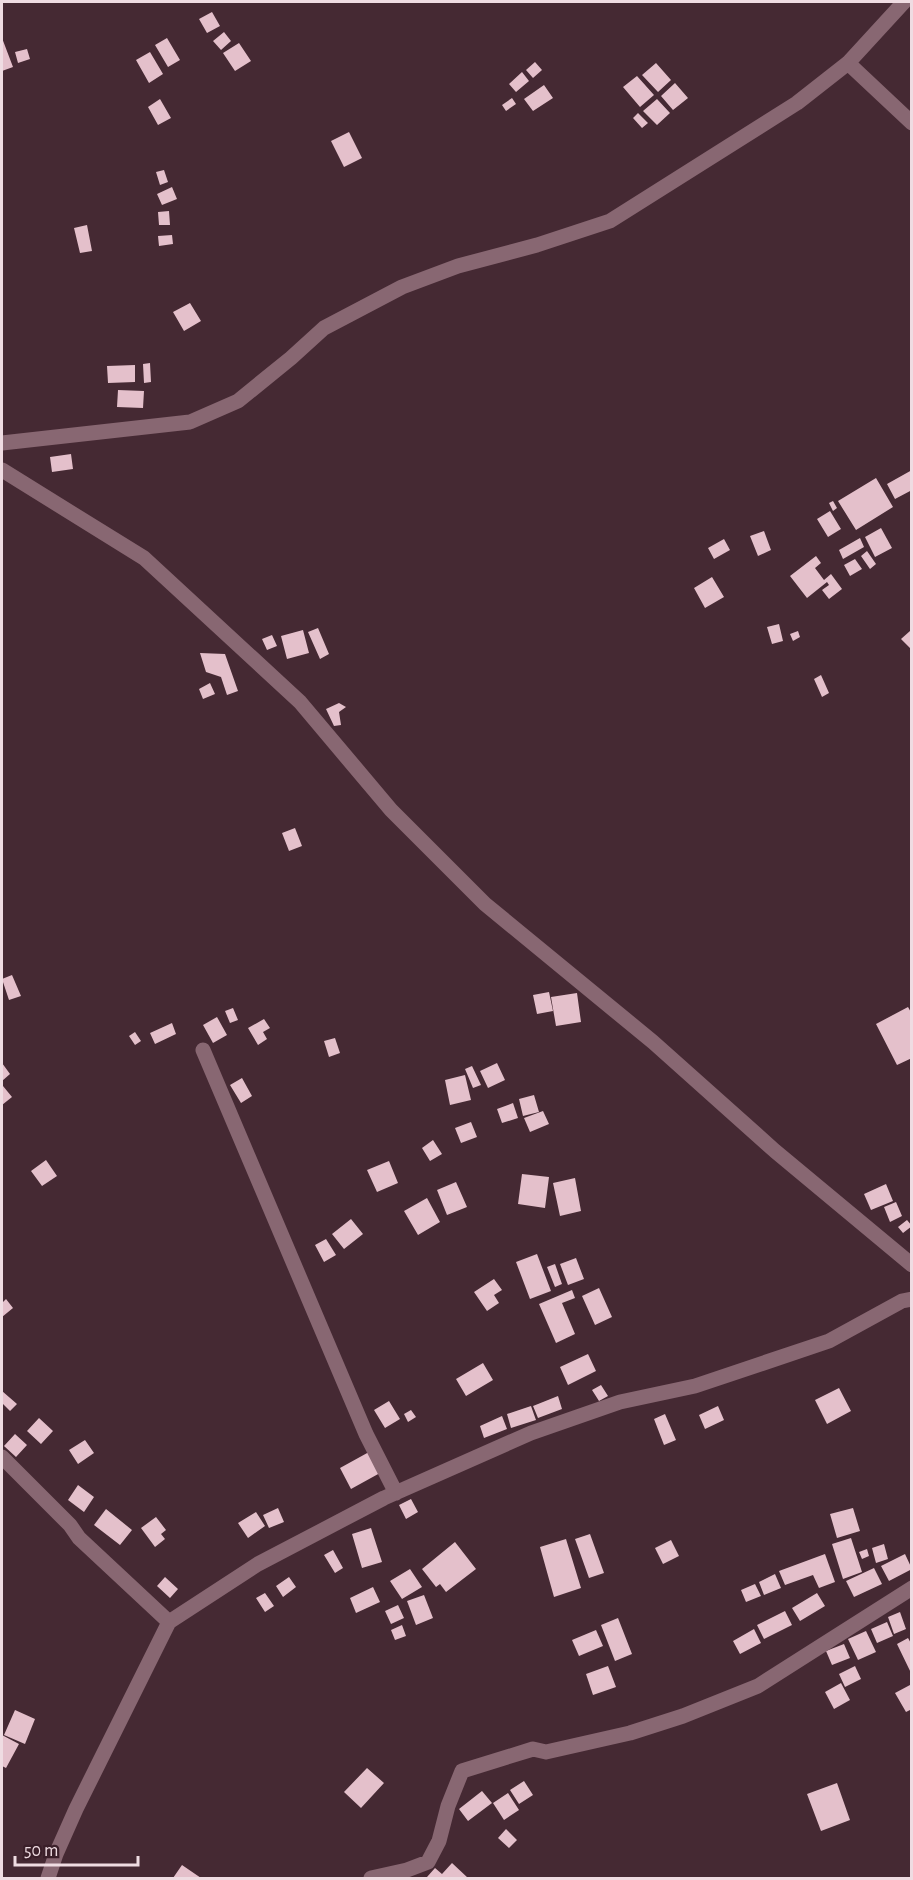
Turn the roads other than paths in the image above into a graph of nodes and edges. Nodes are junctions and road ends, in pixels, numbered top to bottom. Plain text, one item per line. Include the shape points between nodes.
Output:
1 (903, 2) edge
2 (848, 63) junction
3 (912, 123) edge
4 (2, 443) edge
5 (2, 470) edge
6 (203, 1050) dead end
7 (912, 1265) edge
8 (912, 1299) edge
9 (2, 1457) edge
10 (396, 1493) junction
11 (912, 1588) edge
12 (169, 1622) junction
13 (48, 1878) edge
14 (371, 1878) edge

1 - 2 street
2 - 3 street
2 - 4 street via 797,103 610,221 402,287 324,328 238,400 190,422
5 - 7 street via 144,558 300,702 391,810 485,904 653,1042
6 - 10 street via 366,1434
8 - 10 street via 829,1341 695,1386 620,1402 531,1433
9 - 12 street via 79,1538
10 - 12 street via 258,1564
11 - 14 street via 758,1686 630,1733 555,1751 533,1749 462,1770 439,1841 428,1862
12 - 13 street via 76,1809

